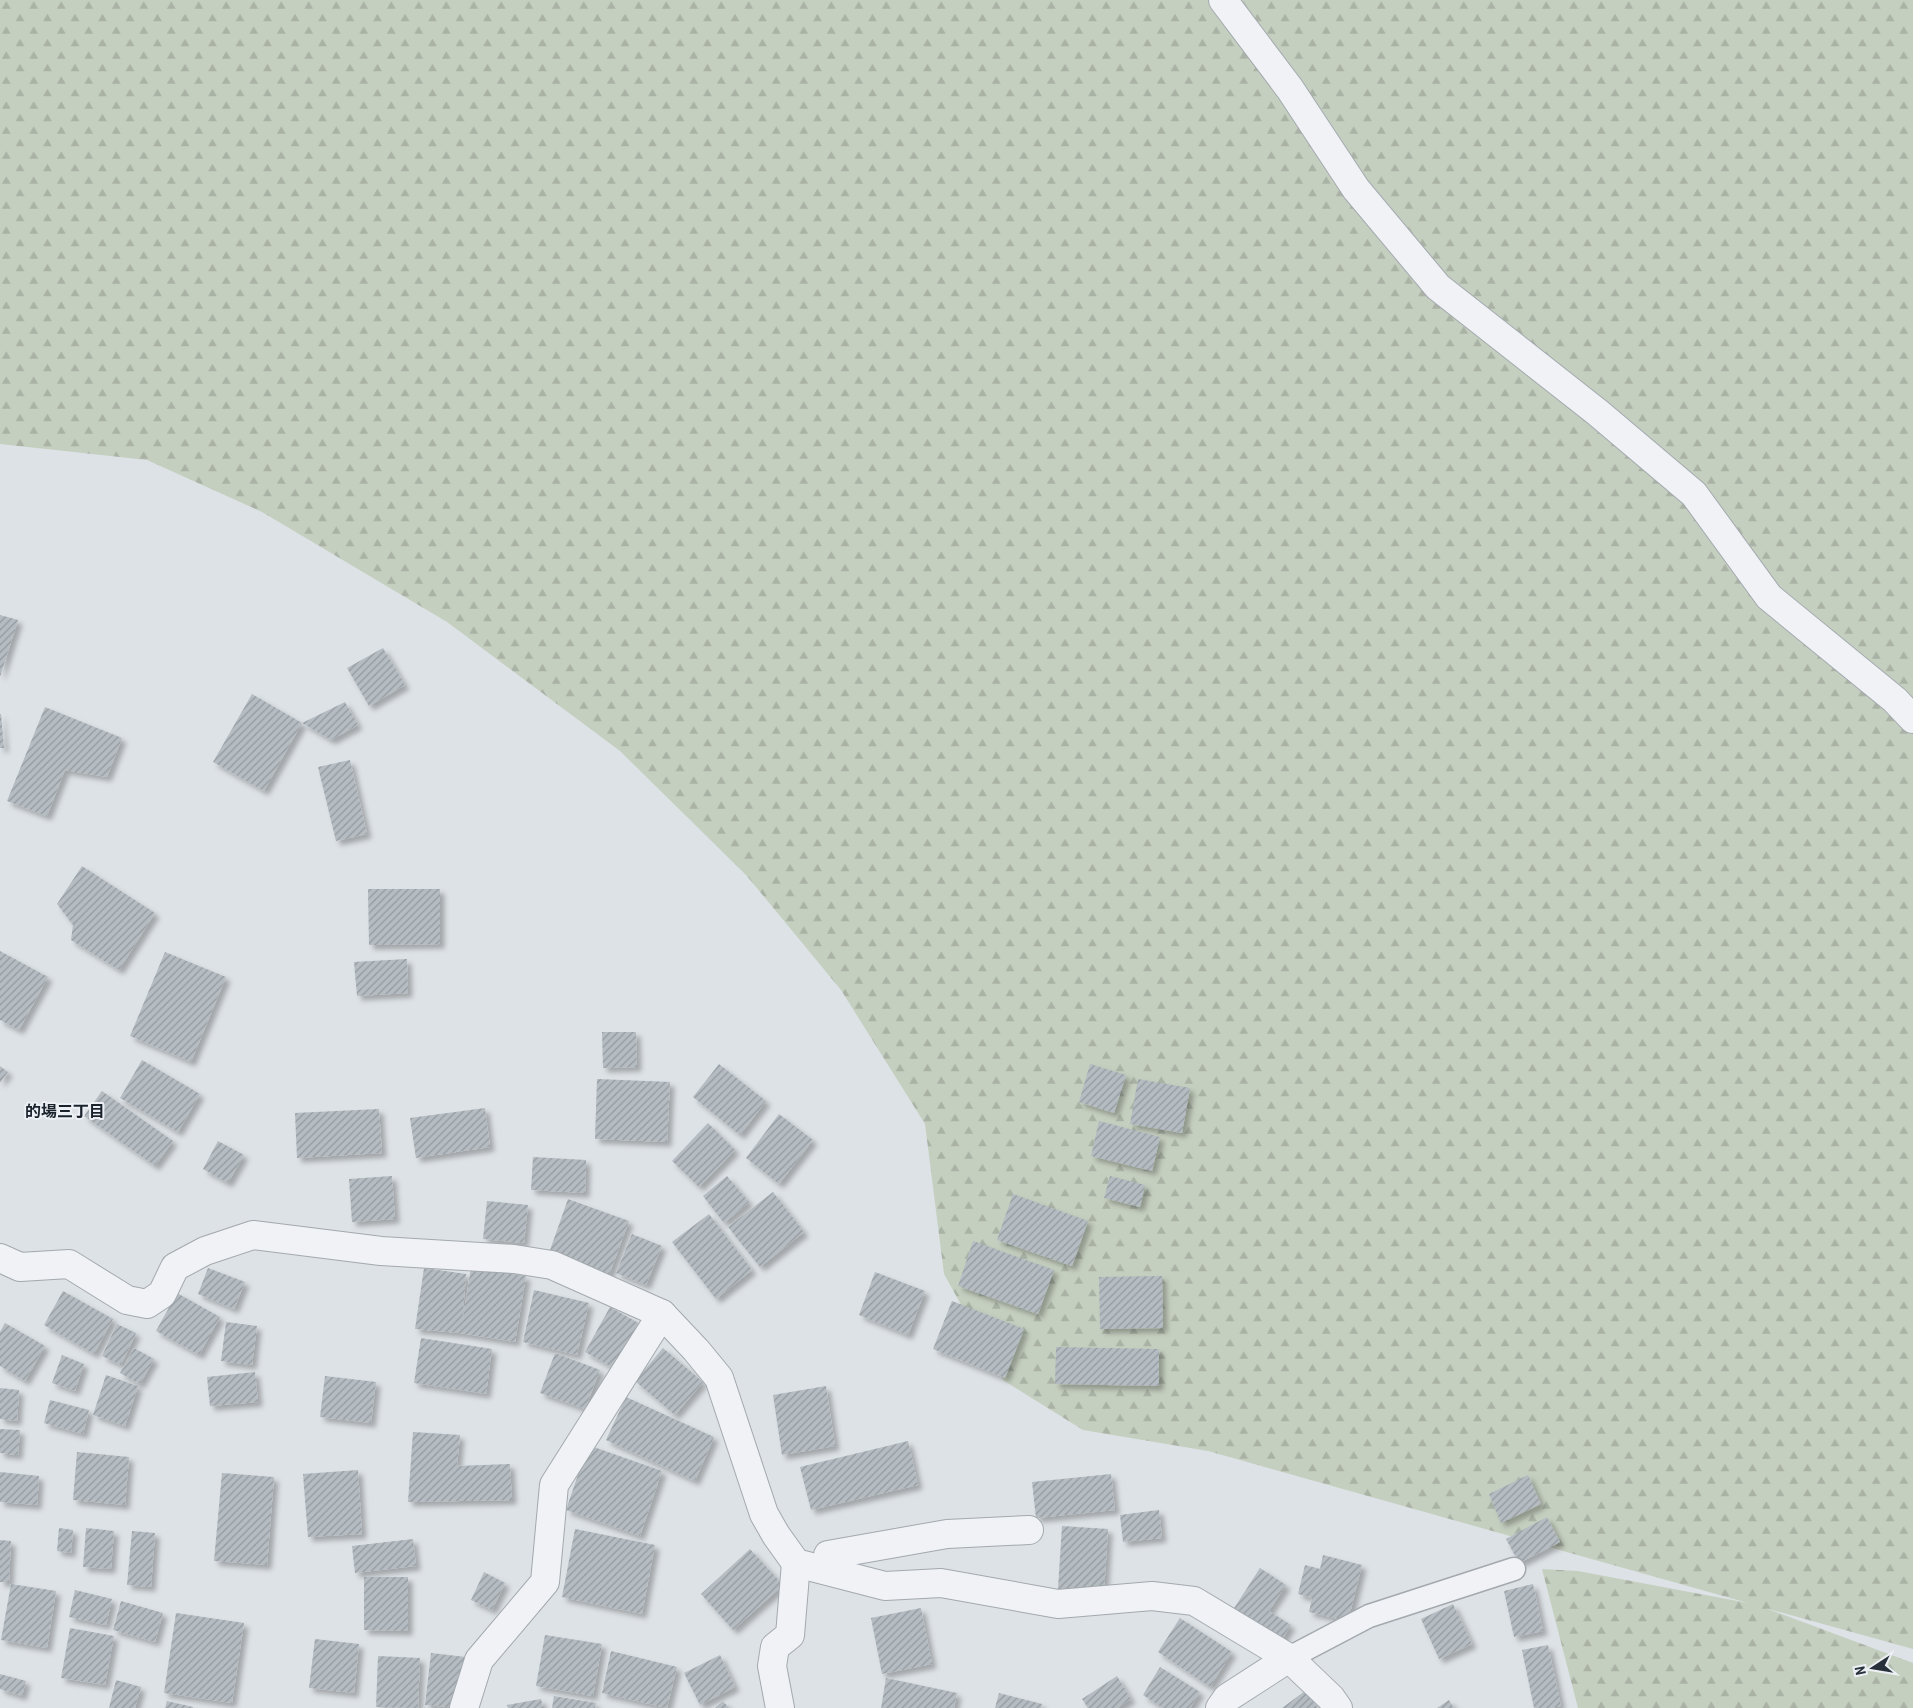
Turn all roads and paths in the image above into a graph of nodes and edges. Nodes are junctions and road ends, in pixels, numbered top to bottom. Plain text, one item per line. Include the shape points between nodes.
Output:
1 (1223, 0) edge
2 (1913, 719) edge
3 (0, 1258) edge
4 (662, 1314) junction
5 (1029, 1530) dead end
6 (828, 1555) dead end
7 (796, 1563) junction
8 (1514, 1568) dead end
9 (1288, 1658) junction
10 (464, 1708) edge
11 (780, 1708) edge
12 (1220, 1708) edge
13 (1338, 1708) edge

1 - 2 street via 1290,89 1356,189 1438,287 1597,412 1694,494 1769,597
3 - 4 street via 20,1267 69,1264 127,1300 147,1304 162,1294 175,1267 205,1251 252,1235 381,1251 514,1258 552,1265
4 - 7 street via 719,1378 764,1514
4 - 10 street via 554,1485 545,1582 479,1660
5 - 6 street via 947,1534
7 - 9 street via 885,1586 942,1583 1058,1604 1152,1596 1194,1601
7 - 11 street via 790,1635 775,1647 772,1666
8 - 9 street via 1369,1616
9 - 12 street via 1227,1698
9 - 13 street via 1332,1698

